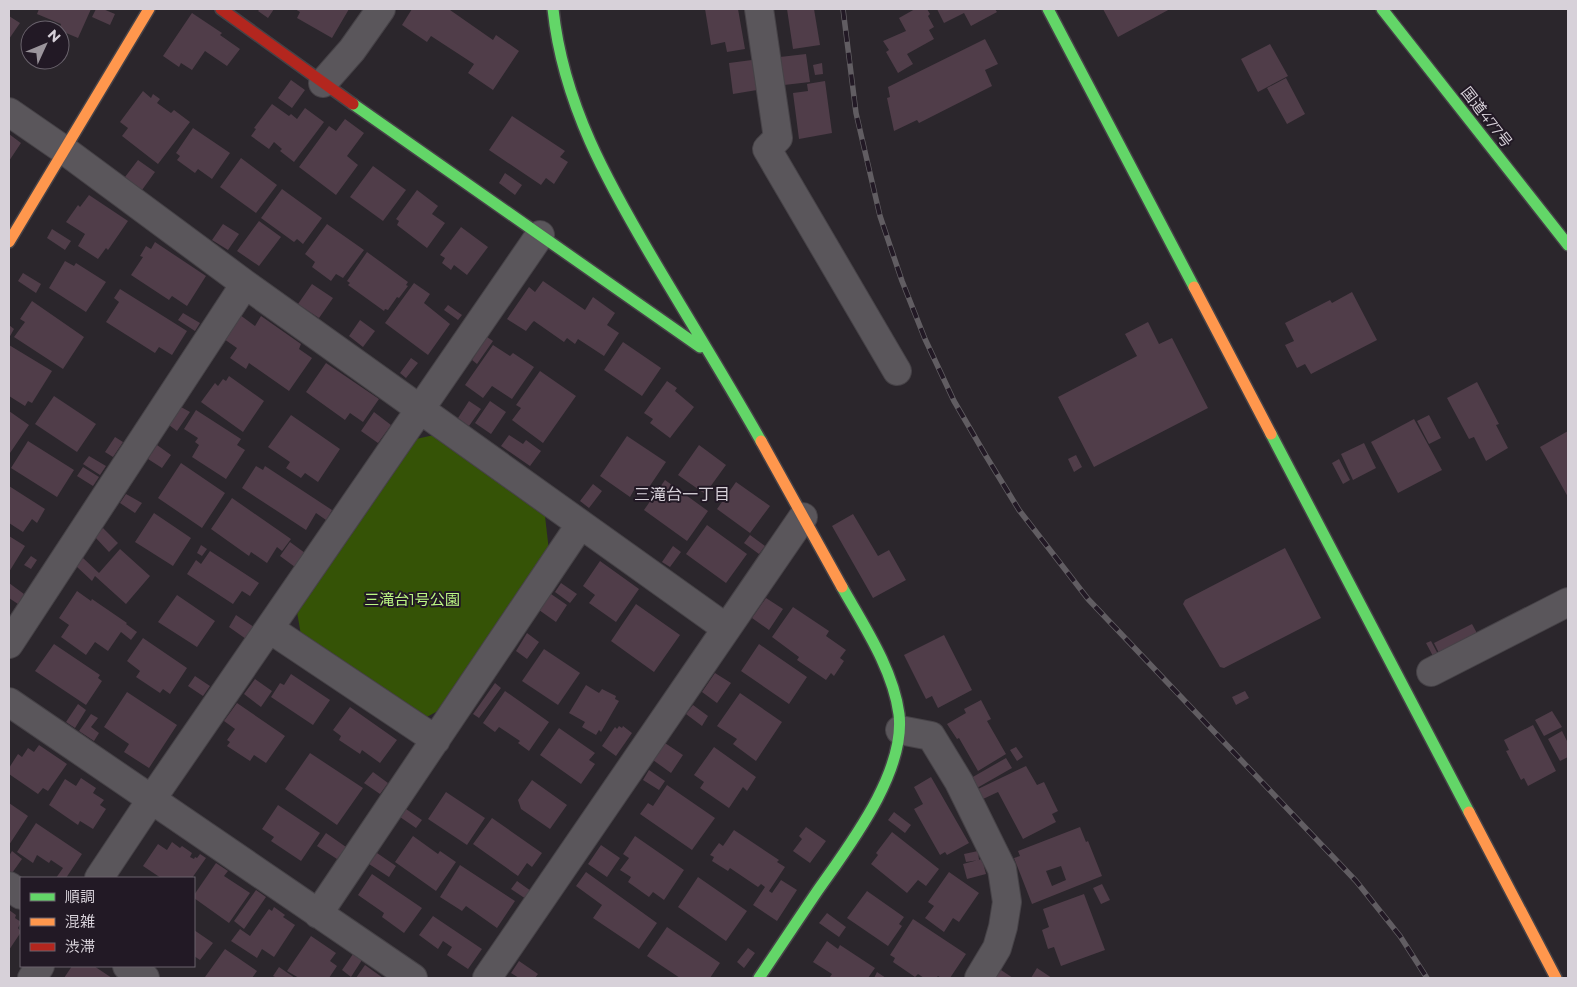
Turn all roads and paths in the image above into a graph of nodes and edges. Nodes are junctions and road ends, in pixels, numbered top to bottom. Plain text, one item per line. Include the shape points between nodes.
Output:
1 (149, 9) edge
2 (221, 9) edge
3 (381, 9) edge
4 (553, 9) edge
5 (759, 9) edge
6 (1048, 9) edge
7 (1382, 9) edge
8 (323, 83) junction
9 (9, 112) edge
10 (64, 150) junction
11 (540, 234) junction
12 (9, 242) edge
13 (1568, 245) edge
14 (245, 284) junction
15 (710, 353) junction
16 (897, 371) dead end
17 (420, 409) junction
18 (803, 517) junction
19 (580, 525) junction
20 (1568, 602) edge
21 (726, 628) junction
22 (270, 629) junction
23 (9, 644) edge
24 (1431, 672) dead end
25 (9, 702) edge
26 (900, 730) junction
27 (436, 740) junction
28 (151, 800) junction
29 (100, 877) edge
30 (9, 886) edge
31 (20, 894) edge
32 (318, 914) junction
33 (39, 967) edge
34 (128, 967) edge
35 (32, 978) edge
36 (145, 978) edge
37 (413, 978) edge
38 (487, 978) edge
39 (759, 978) edge
40 (979, 978) edge
41 (1556, 978) edge

1 - 10 main road
2 - 8 main road
3 - 8 street
4 - 15 main road via 567,83 594,154 645,248
5 - 16 street via 778,138 767,149
6 - 41 main road
7 - 13 main road, 国道477号
8 - 11 main road
9 - 10 street
10 - 12 main road
10 - 14 street
11 - 15 main road
11 - 17 street
14 - 17 street
14 - 23 street
15 - 18 main road
17 - 19 street
17 - 22 street
18 - 21 street
18 - 26 main road via 889,676
19 - 21 street
19 - 27 street
20 - 24 street
21 - 38 street
22 - 27 street
22 - 28 street
25 - 28 street
26 - 39 main road via 880,796
26 - 40 street via 931,736 959,782 1002,869 1006,902 1004,926 998,948
27 - 32 street
28 - 29 street
28 - 32 street
30 - 31 street
32 - 37 street
33 - 35 street
34 - 36 street

